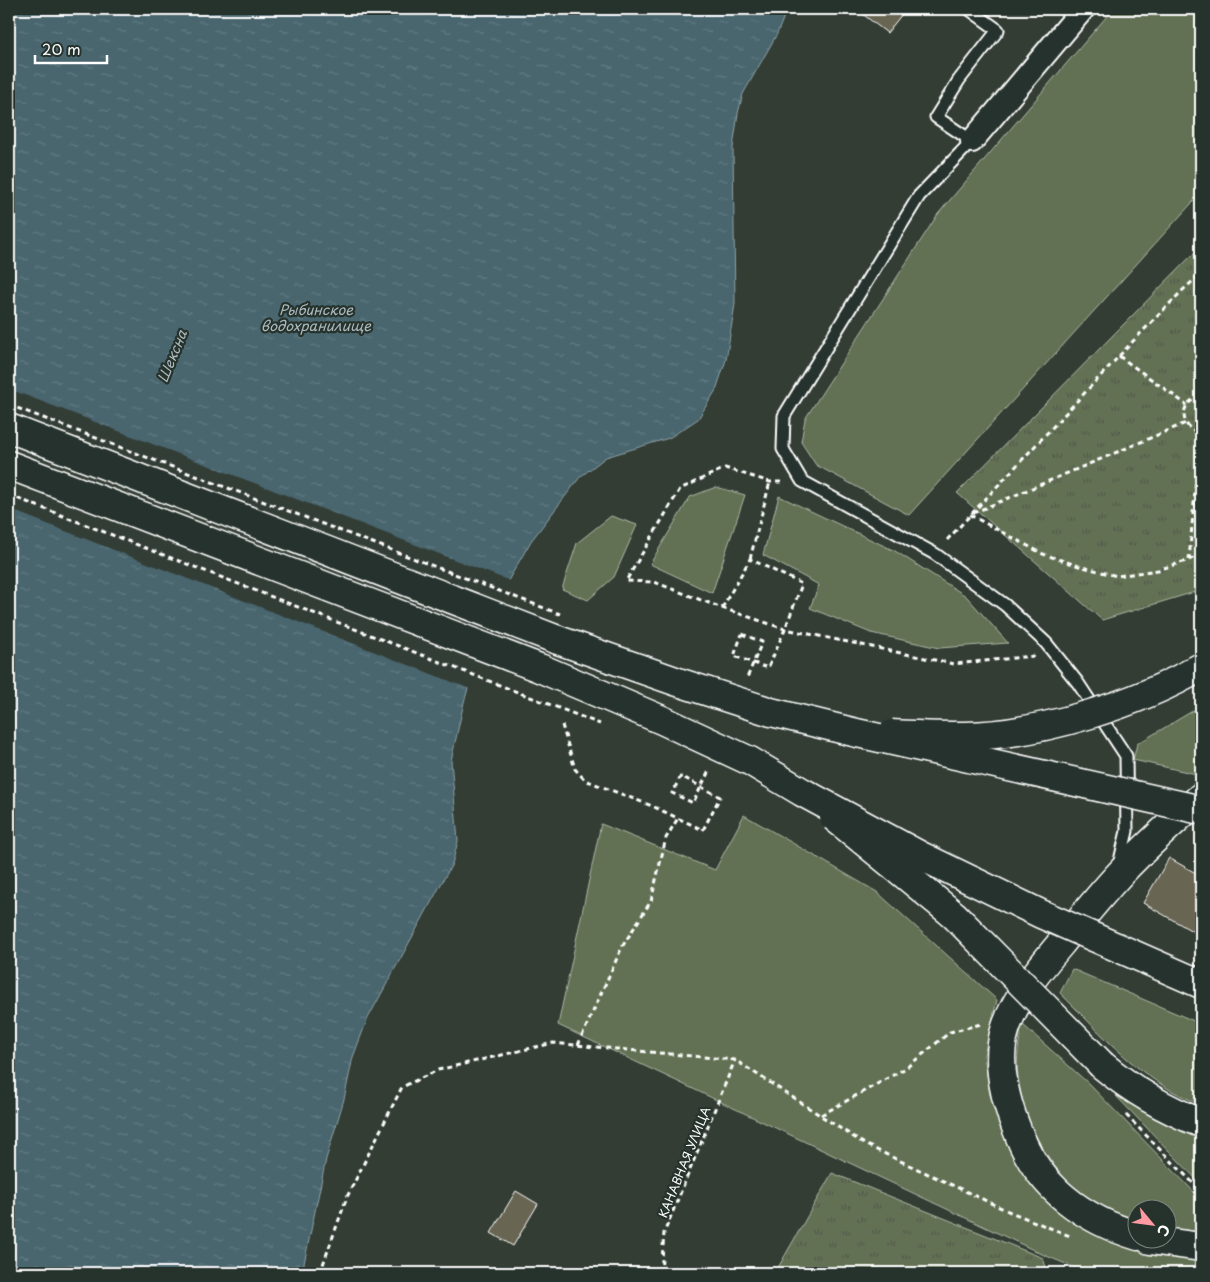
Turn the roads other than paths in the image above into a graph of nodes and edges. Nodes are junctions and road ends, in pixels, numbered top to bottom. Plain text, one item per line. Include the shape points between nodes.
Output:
1 (969, 9) edge
2 (1083, 9) edge
3 (972, 141) junction
4 (9, 428) edge
5 (9, 465) edge
6 (1201, 667) edge
7 (857, 733) junction
8 (802, 792) junction
9 (1201, 797) edge
10 (1201, 810) edge
11 (1117, 877) junction
12 (1201, 984) edge
13 (1201, 1124) edge
14 (1128, 1233) edge
15 (1178, 1244) edge
16 (1201, 1247) edge

1 - 3 lane via 998,30 959,80 936,117
2 - 3 street
3 - 11 lane via 919,196 784,416 783,449 802,481 934,554 1005,605 1046,643 1078,683 1126,756 1127,831
4 - 7 main road, bridge via 558,640 771,712
5 - 8 main road, bridge via 542,669 750,761
6 - 7 main road, bridge via 1127,701 1073,719 1011,732 966,736
7 - 10 main road, bridge
8 - 12 main road, bridge via 919,855 1041,914
8 - 13 main road, bridge via 954,915 1102,1065 1150,1100
9 - 11 main road
11 - 14 main road via 1047,960 1018,1002 1006,1028 1001,1055 1013,1122 1025,1151 1040,1173 1066,1201
15 - 16 main road

